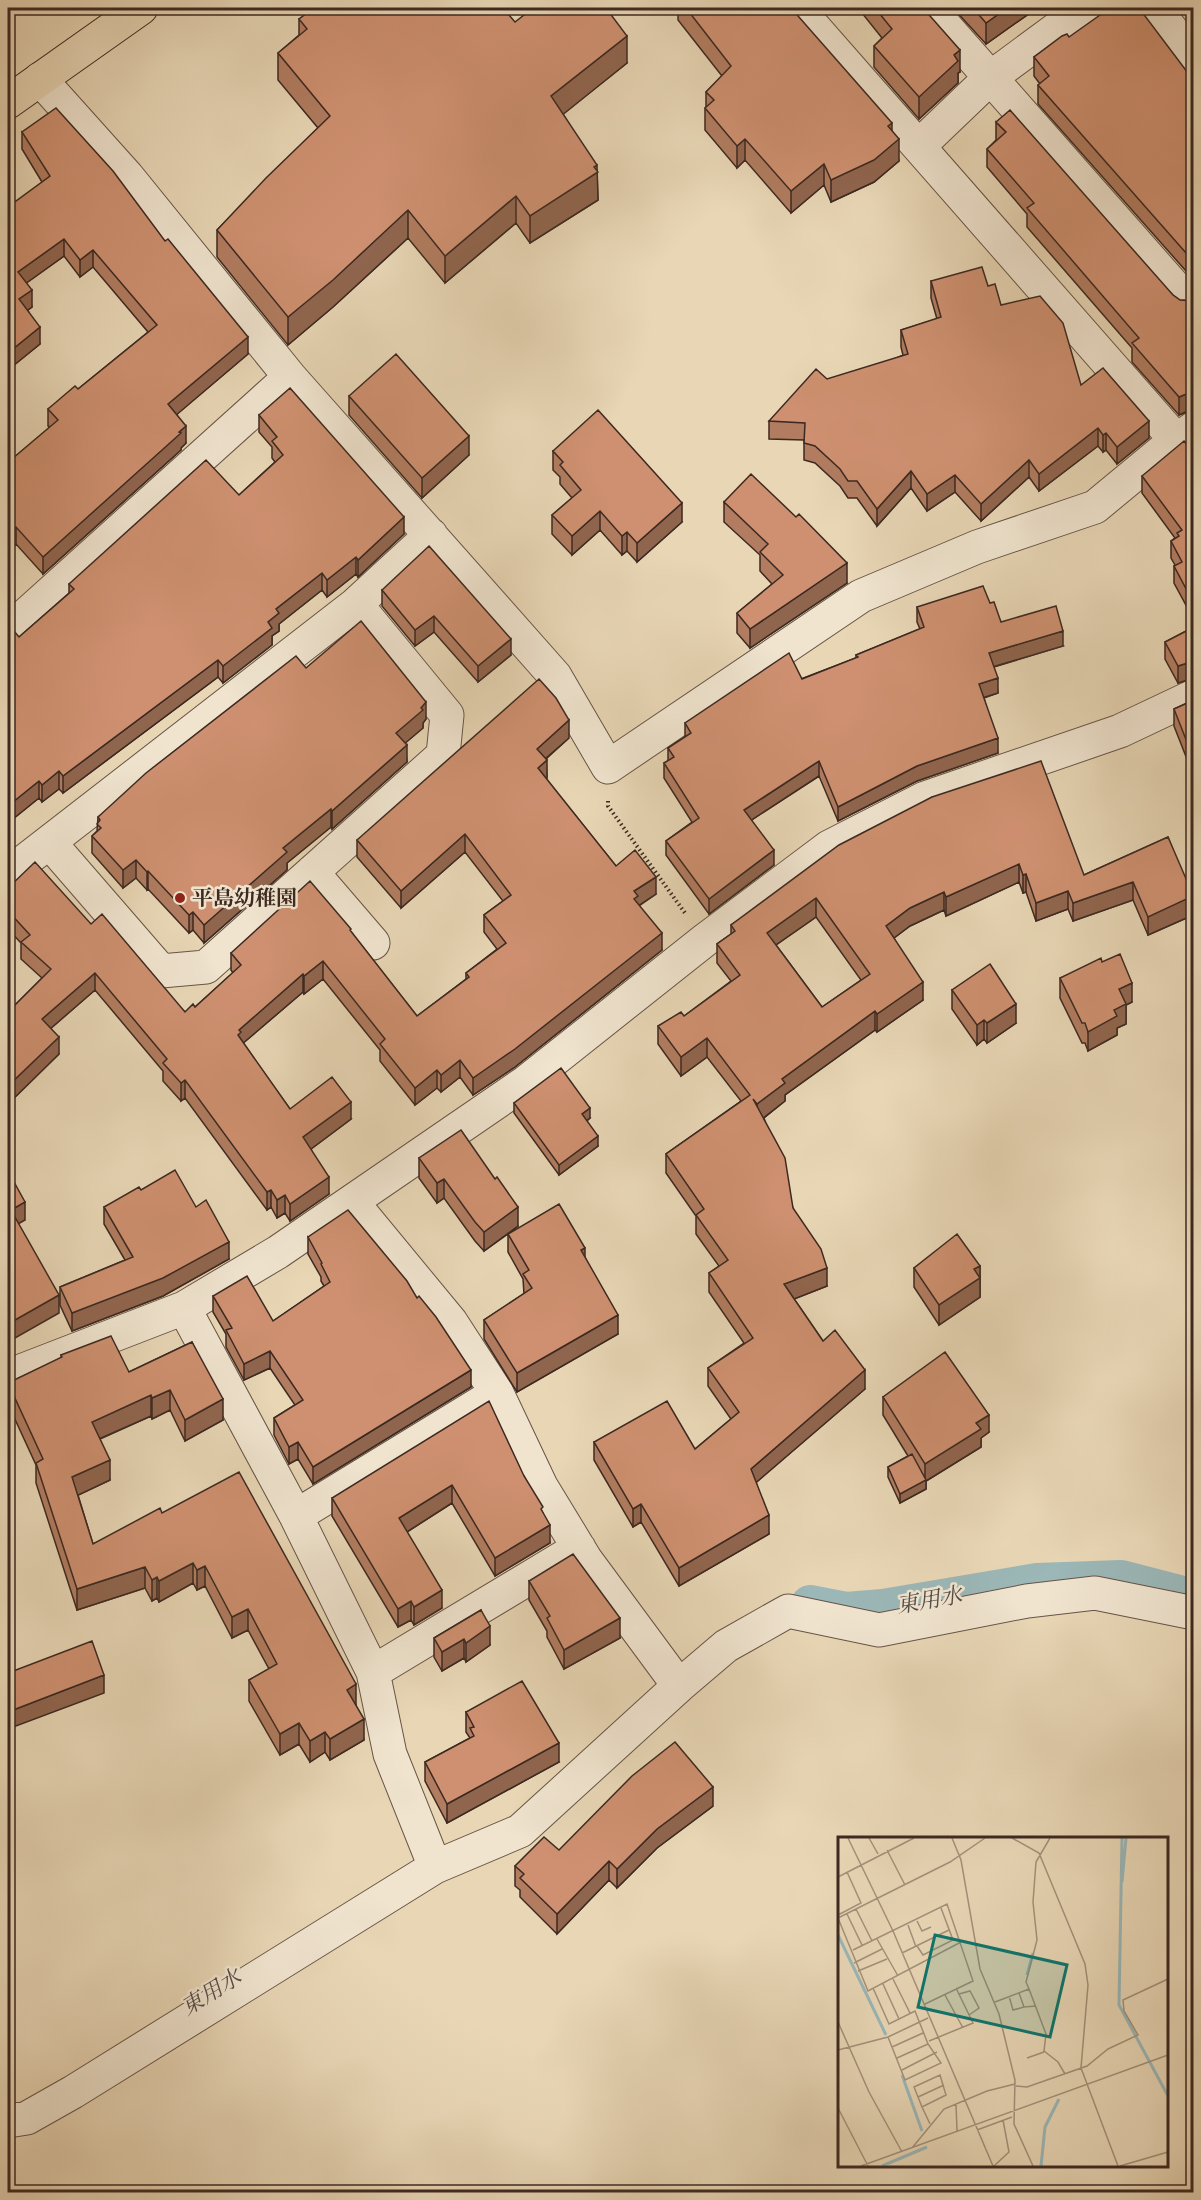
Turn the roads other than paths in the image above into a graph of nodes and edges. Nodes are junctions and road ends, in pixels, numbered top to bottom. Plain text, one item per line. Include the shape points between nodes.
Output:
1 (141, 8) edge
2 (797, 8) edge
3 (929, 8) edge
4 (1085, 8) edge
5 (1154, 8) edge
6 (1194, 58) edge
7 (990, 78) junction
8 (40, 79) junction
9 (8, 102) edge
10 (919, 146) junction
11 (1194, 301) edge
12 (290, 378) junction
13 (1185, 434) edge
14 (431, 535) junction
15 (356, 604) junction
16 (8, 631) edge
17 (1194, 696) edge
18 (50, 843) junction
19 (312, 872) junction
20 (8, 874) edge
21 (373, 943) dead end
22 (352, 1202) junction
23 (184, 1308) junction
24 (8, 1376) edge
25 (497, 1394) junction
26 (296, 1516) junction
27 (579, 1548) junction
28 (1194, 1613) edge
29 (373, 1672) junction
30 (679, 1686) junction
31 (435, 1867) junction
32 (8, 2121) edge

1 - 8 main road
2 - 10 street
3 - 7 street
4 - 7 street
5 - 6 street
7 - 10 street
7 - 11 street via 1187,301
8 - 9 main road
8 - 12 street via 127,176
10 - 13 street
12 - 14 street
12 - 16 street
13 - 14 street via 1095,507 978,547 861,596 608,767 555,676
14 - 15 street
15 - 18 street
15 - 19 street via 447,715 443,755
17 - 22 street via 1120,731 925,798 829,847 526,1082
18 - 19 street via 162,971 206,967
18 - 20 street
19 - 21 street
22 - 23 street
22 - 25 street via 452,1322
23 - 24 street
23 - 26 street
25 - 26 street
25 - 27 street via 541,1486
26 - 29 street
27 - 29 street
27 - 30 street
28 - 30 street via 1095,1593 1027,1601 879,1630 788,1611 726,1646
29 - 31 street via 390,1754
30 - 31 street via 520,1831
31 - 32 street via 73,2091 27,2118

